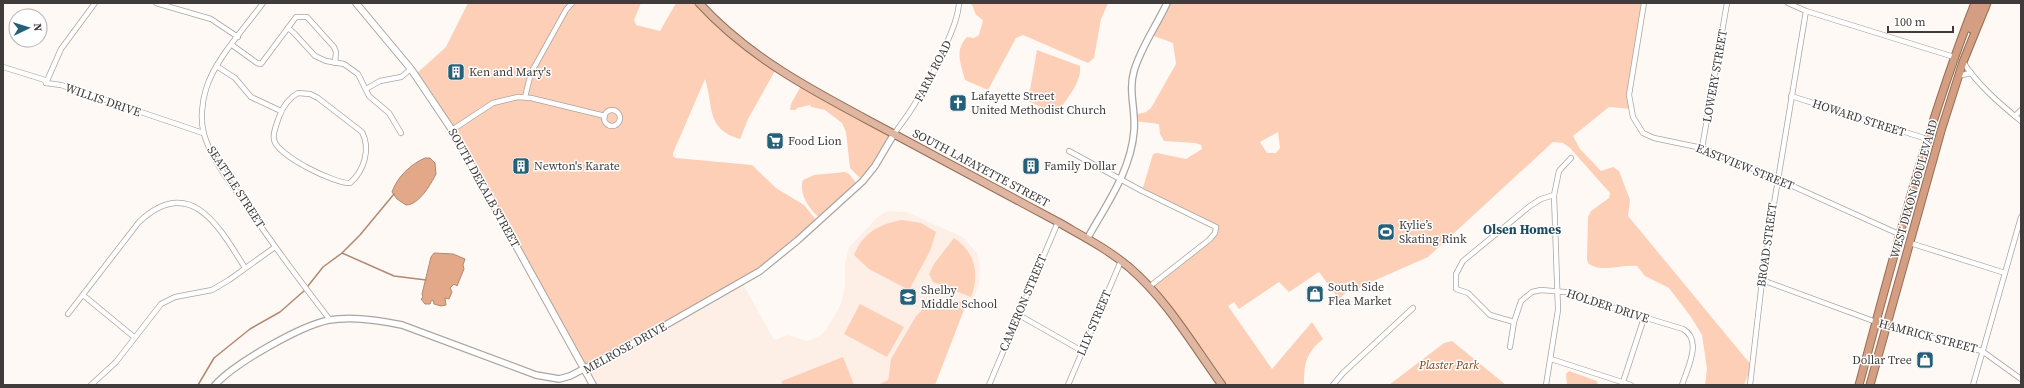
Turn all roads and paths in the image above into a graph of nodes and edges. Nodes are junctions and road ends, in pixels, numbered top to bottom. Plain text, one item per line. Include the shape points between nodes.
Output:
1 (95, 3) edge
2 (156, 3) edge
3 (263, 3) edge
4 (356, 3) edge
5 (572, 3) edge
6 (699, 3) edge
7 (959, 3) edge
8 (1167, 3) edge
9 (1644, 3) edge
10 (1727, 3) edge
11 (1788, 3) edge
12 (1975, 3) edge
13 (1981, 3) edge
14 (1987, 3) edge
15 (1806, 11) junction
16 (288, 28) junction
17 (238, 37) junction
18 (232, 45) junction
19 (1954, 57) junction
20 (1963, 62) junction
21 (335, 63) junction
22 (218, 66) junction
23 (3, 67) edge
24 (411, 69) junction
25 (1970, 73) junction
26 (1958, 76) junction
27 (46, 83) junction
28 (366, 89) junction
29 (1791, 96) junction
30 (525, 97) junction
31 (2021, 110) edge
32 (281, 111) junction
33 (605, 116) dead end
34 (2015, 116) junction
35 (2021, 121) edge
36 (452, 130) junction
37 (203, 133) junction
38 (401, 133) dead end
39 (894, 134) junction
40 (1927, 139) junction
41 (1702, 148) junction
42 (1069, 151) dead end
43 (1571, 158) dead end
44 (1120, 179) junction
45 (1777, 179) junction
46 (1554, 195) junction
47 (2021, 217) edge
48 (1058, 222) junction
49 (2020, 227) edge
50 (1901, 235) junction
51 (1087, 239) junction
52 (1910, 243) junction
53 (275, 247) junction
54 (1121, 261) junction
55 (245, 268) junction
56 (2005, 273) junction
57 (1762, 280) junction
58 (1149, 287) junction
59 (1559, 291) junction
60 (83, 296) junction
61 (1413, 308) dead end
62 (68, 314) dead end
63 (1019, 315) junction
64 (1644, 318) junction
65 (330, 320) junction
66 (1514, 322) junction
67 (1876, 322) junction
68 (1887, 326) junction
69 (134, 337) junction
70 (1510, 347) dead end
71 (1082, 351) junction
72 (1982, 351) junction
73 (1551, 360) junction
74 (584, 370) junction
75 (2021, 379) edge
76 (1622, 384) edge
77 (91, 385) edge
78 (215, 385) edge
79 (593, 385) edge
80 (989, 385) edge
81 (1068, 385) edge
82 (1222, 385) edge
83 (1333, 385) edge
84 (1546, 385) edge
85 (1631, 385) edge
86 (1682, 385) edge
87 (1750, 385) edge
88 (1859, 385) edge
89 (1870, 385) edge
90 (1973, 385) edge

1 - 27 street via 61,49
2 - 17 street via 211,19
3 - 17 street, SEATTLE STREET
4 - 24 main road, SOUTH DEKALB STREET
5 - 30 street via 531,73
6 - 39 main road, SOUTH LAFAYETTE STREET via 734,36 776,69
7 - 39 street, FARM ROAD via 952,30 934,74 916,106
8 - 44 street via 1134,71 1131,85 1134,136
9 - 41 street, EASTVIEW STREET via 1628,94 1633,117 1643,133 1648,136
10 - 41 street, LOWERY STREET
11 - 15 street
12 - 19 highway, WEST DIXON BOULEVARD
13 - 20 highway via 1962,53
14 - 20 highway, WEST DIXON BOULEVARD
15 - 19 street
15 - 29 street, BROAD STREET
16 - 18 street via 261,64
16 - 21 street via 316,56
16 - 21 street via 296,18 307,17 334,47
17 - 18 street, SEATTLE STREET
18 - 22 street, SEATTLE STREET
19 - 40 highway, WEST DIXON BOULEVARD
20 - 25 street
20 - 26 highway, WEST DIXON BOULEVARD
21 - 28 street via 358,74
22 - 32 street via 235,78 251,97
22 - 37 street, SEATTLE STREET via 203,100
23 - 27 street, WILLIS DRIVE via 44,80
24 - 28 street via 401,77 380,81
24 - 36 main road, SOUTH DEKALB STREET
25 - 26 street
25 - 34 street
26 - 52 highway, WEST DIXON BOULEVARD
27 - 37 street, WILLIS DRIVE via 61,85
28 - 38 street via 369,96 389,113
29 - 40 street, HOWARD STREET
29 - 45 street, BROAD STREET
30 - 33 street
30 - 36 street via 508,98 493,103
31 - 34 street
32 - 32 street via 273,136 281,151 296,162 336,180 347,183 354,180 367,148 364,136 355,125 310,94 298,93
34 - 35 street
36 - 74 main road, SOUTH DEKALB STREET
37 - 53 street, SEATTLE STREET via 222,171
39 - 48 main road, SOUTH LAFAYETTE STREET
39 - 74 street, MELROSE DRIVE via 863,181 760,271
40 - 50 highway, WEST DIXON BOULEVARD
41 - 45 street, EASTVIEW STREET
42 - 44 street
43 - 46 street via 1559,171
44 - 51 street
44 - 58 street via 1216,228 1209,240
45 - 50 street, EASTVIEW STREET
45 - 57 street, BROAD STREET
46 - 59 street
46 - 66 street via 1535,202 1463,261 1456,274 1456,289 1468,293 1490,316
47 - 49 street
48 - 51 main road, SOUTH LAFAYETTE STREET
48 - 63 street, CAMERON STREET
49 - 56 street
50 - 67 highway, WEST DIXON BOULEVARD
51 - 54 main road, SOUTH LAFAYETTE STREET
52 - 56 street
52 - 68 highway, WEST DIXON BOULEVARD
53 - 55 street
53 - 65 street, SEATTLE STREET
54 - 58 main road, SOUTH LAFAYETTE STREET
54 - 71 street, LILY STREET
55 - 60 street via 212,218 191,205 172,203 152,210 139,222
55 - 69 street via 212,290 175,297 161,304
56 - 72 street
57 - 67 street, HAMRICK STREET
57 - 87 street, BROAD STREET
58 - 82 main road, SOUTH LAFAYETTE STREET
59 - 64 street, HOLDER DRIVE via 1576,294
59 - 66 street, HOLDER DRIVE via 1537,291 1525,296
59 - 73 street via 1558,318
60 - 62 street
60 - 69 street
61 - 83 street via 1343,372
63 - 71 street
63 - 80 street, CAMERON STREET
64 - 76 street
64 - 86 street, HOLDER DRIVE via 1683,329 1690,334 1693,342 1692,351
65 - 74 street, MELROSE DRIVE via 367,320 402,325 541,377 564,378
65 - 78 street, MELROSE DRIVE via 260,352
66 - 70 street, HOLDER DRIVE
67 - 68 street, HAMRICK STREET
67 - 88 highway, WEST DIXON BOULEVARD
68 - 72 street, HAMRICK STREET
68 - 89 highway, WEST DIXON BOULEVARD
69 - 77 street via 116,362
71 - 81 street, LILY STREET
72 - 75 street, HAMRICK STREET
72 - 90 street
73 - 76 street
73 - 84 street
74 - 79 main road, SOUTH DEKALB STREET
76 - 85 street

